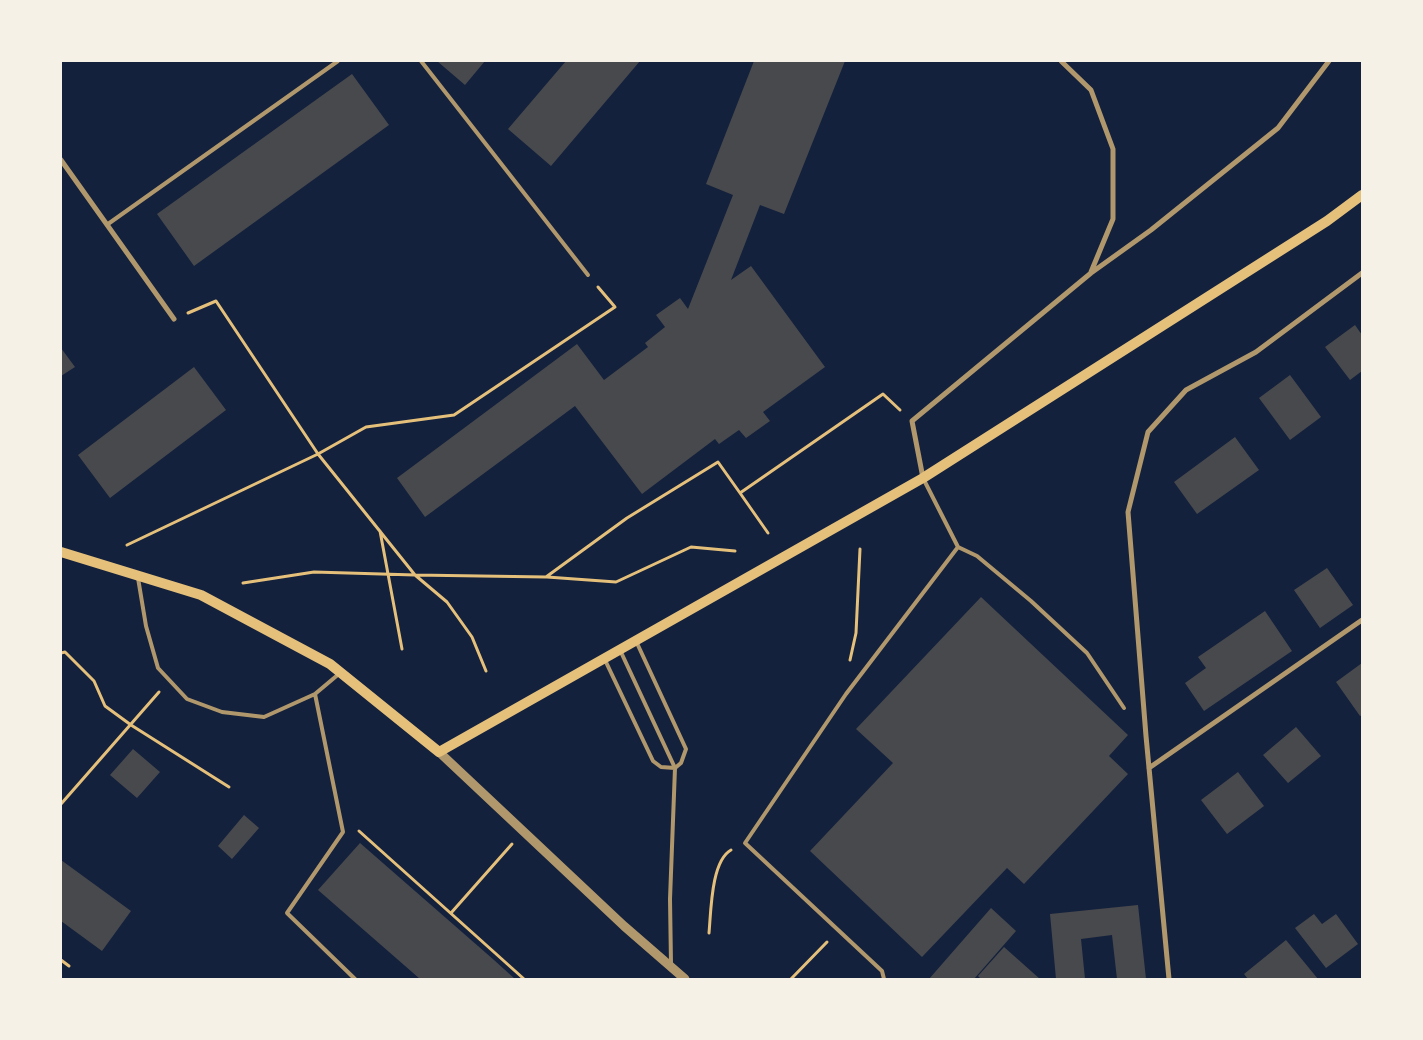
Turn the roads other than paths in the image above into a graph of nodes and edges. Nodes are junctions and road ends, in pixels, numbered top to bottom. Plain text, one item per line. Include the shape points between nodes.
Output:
1 (338, 61) edge
2 (421, 61) edge
3 (1061, 61) edge
4 (1329, 61) edge
5 (61, 160) edge
6 (1362, 195) edge
7 (108, 224) junction
8 (1091, 273) junction
9 (1362, 273) edge
10 (588, 275) road end
11 (174, 319) road end
12 (923, 478) junction
13 (958, 547) junction
14 (61, 552) edge
15 (138, 576) junction
16 (1362, 620) edge
17 (636, 641) junction
18 (620, 650) junction
19 (604, 659) junction
20 (341, 672) junction
21 (315, 694) junction
22 (1124, 708) dead end
23 (439, 752) junction
24 (675, 768) junction
25 (1148, 768) junction
26 (671, 966) junction
27 (354, 979) edge
28 (685, 979) edge
29 (884, 979) edge
30 (1168, 979) edge

1 - 7 lane
2 - 10 lane
3 - 8 street via 1091,90 1113,149 1113,219
4 - 8 street via 1278,128 1151,230
5 - 7 street
6 - 12 main road via 1327,221
7 - 11 street
8 - 12 street via 912,421
9 - 25 street via 1256,352 1186,390 1148,432 1128,512
12 - 13 lane
12 - 17 main road
13 - 22 lane via 977,556 1087,653
13 - 29 lane via 842,700 745,843 882,971
14 - 15 main road
15 - 20 main road via 201,595
15 - 21 lane via 146,626 158,668 187,699 222,712 264,717
16 - 25 street
17 - 18 main road
17 - 24 lane via 686,749 681,763
18 - 19 main road
18 - 24 lane
19 - 23 main road
19 - 24 lane via 653,761 662,767
20 - 21 lane
20 - 23 main road
21 - 27 lane via 343,832 288,913
23 - 26 street
24 - 26 lane
25 - 30 street
26 - 28 street

